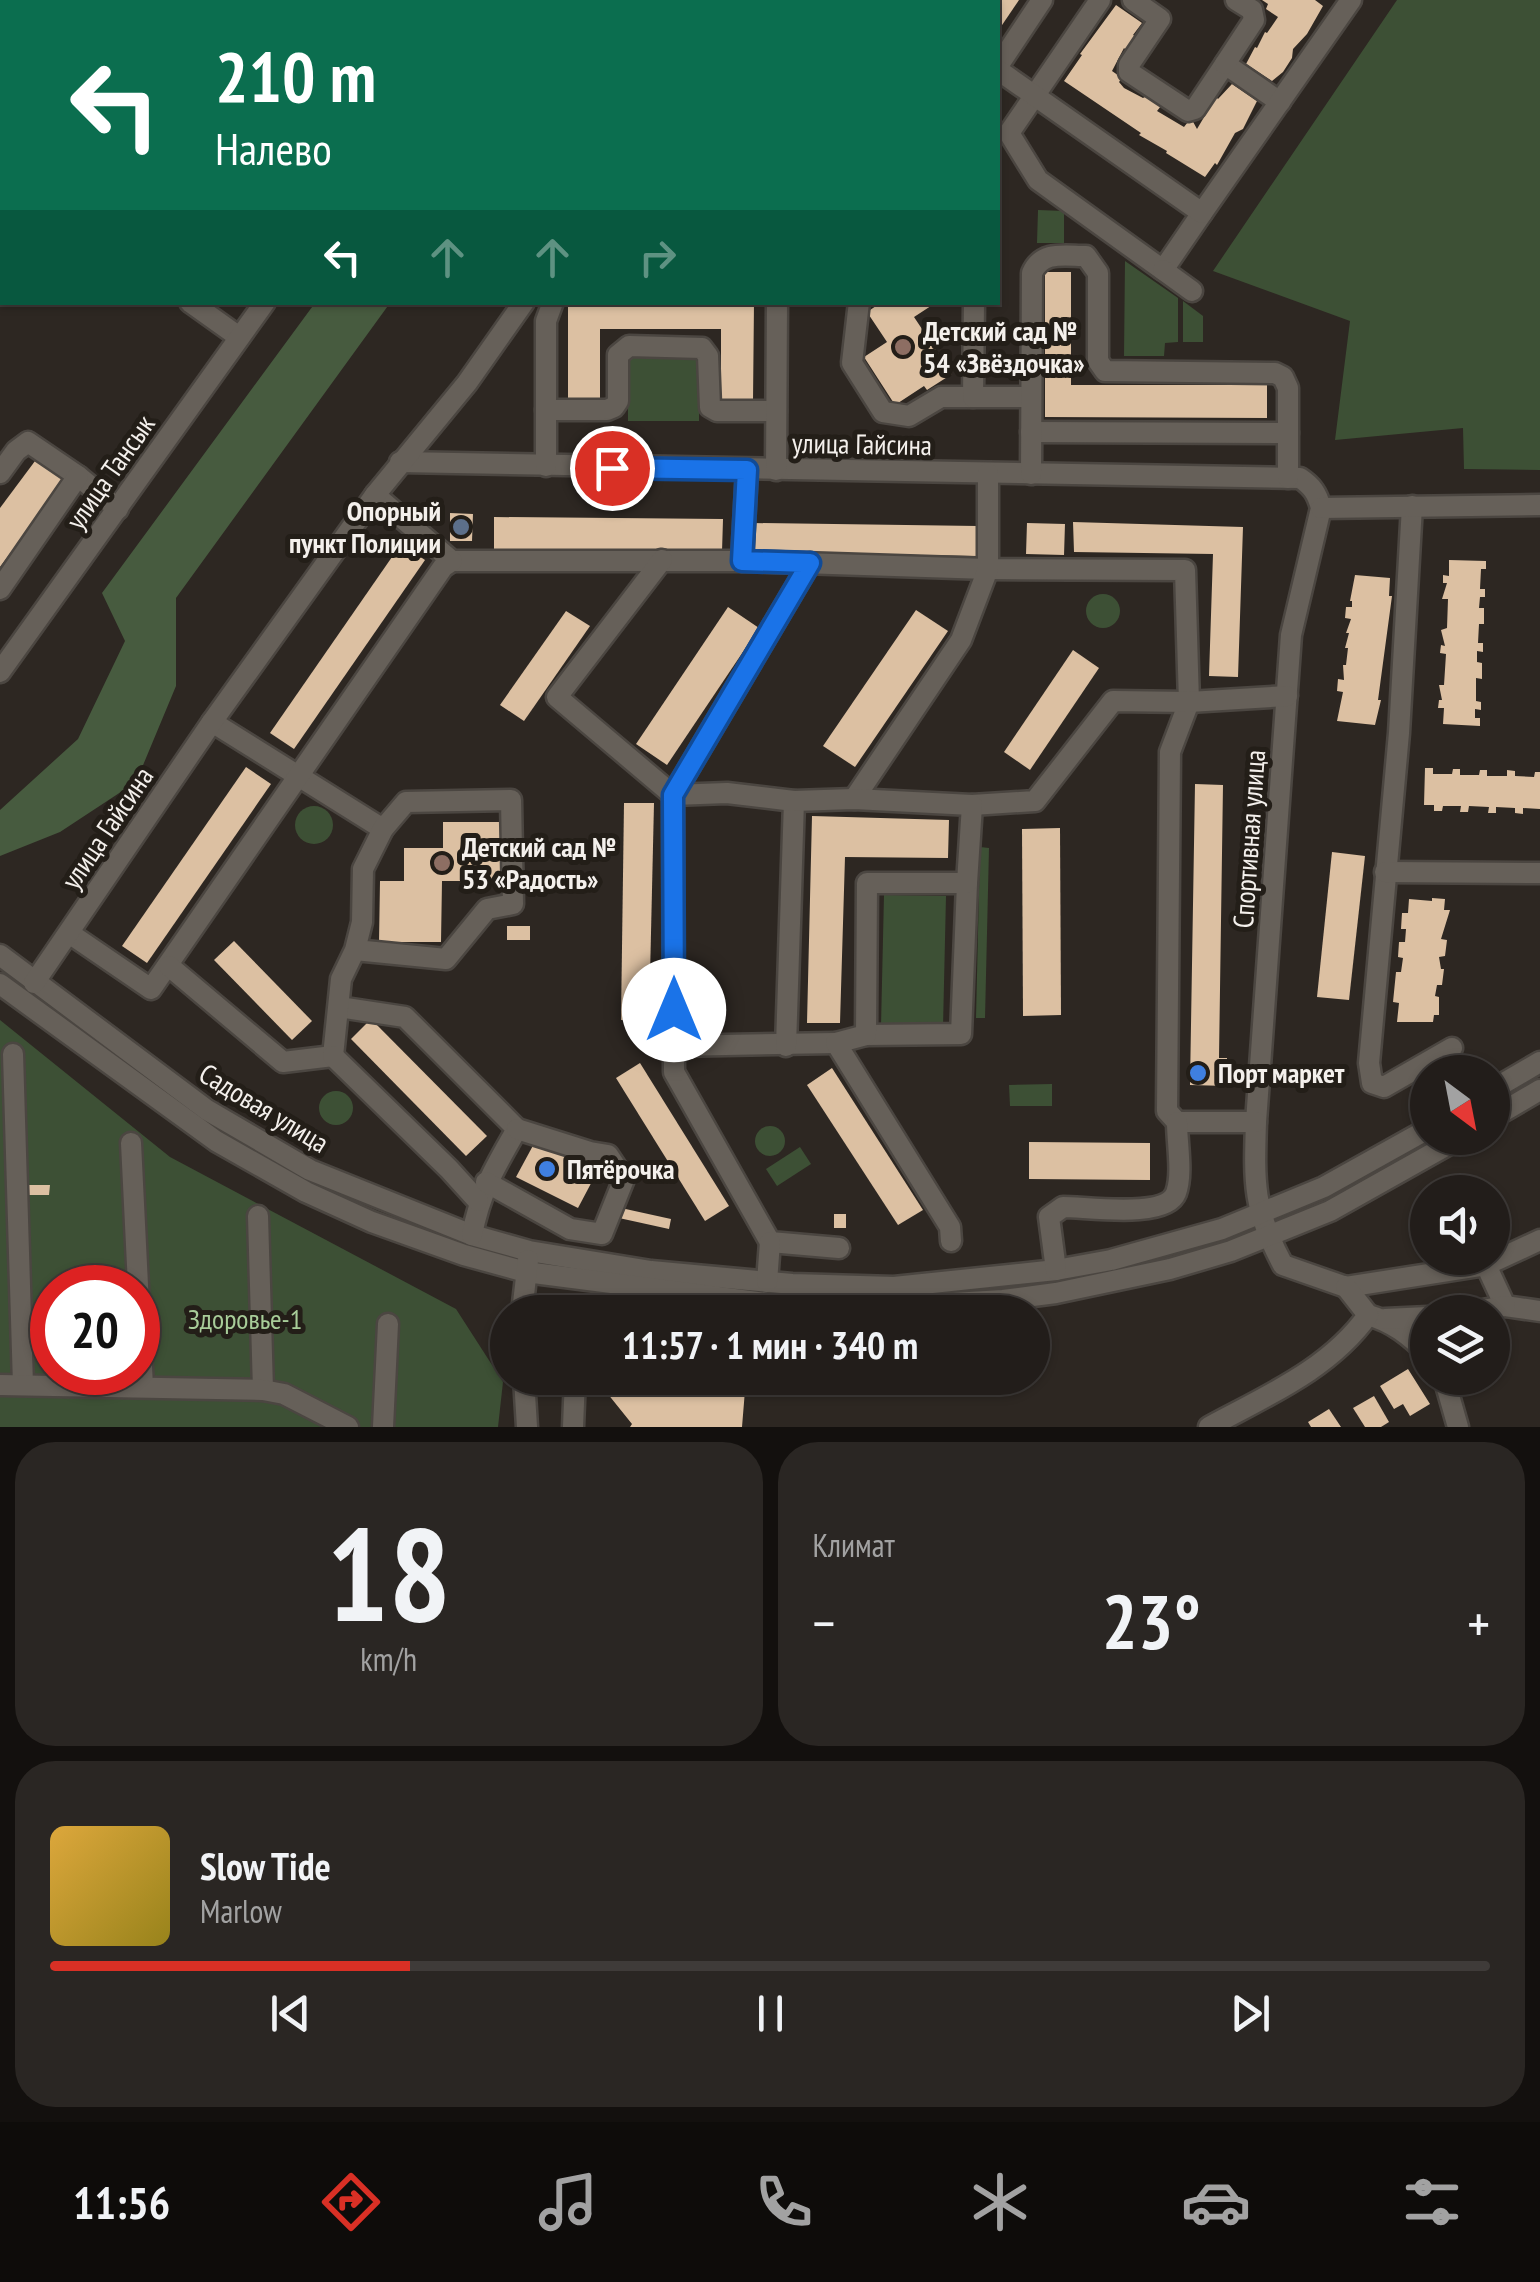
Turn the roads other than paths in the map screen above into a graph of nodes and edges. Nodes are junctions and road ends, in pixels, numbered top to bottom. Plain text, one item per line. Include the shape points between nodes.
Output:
1 (1042, 0) edge
2 (1100, 0) edge
3 (1132, 0) edge
4 (1173, 0) edge
5 (1236, 0) edge
6 (1352, 0) edge
7 (1160, 18) junction
8 (1225, 64) junction
9 (1000, 65) edge
10 (1000, 70) edge
11 (1034, 96) junction
12 (1280, 102) junction
13 (1202, 212) junction
14 (1163, 270) junction
15 (1192, 291) dead end
16 (194, 305) edge
17 (262, 305) edge
18 (522, 305) edge
19 (552, 305) edge
20 (777, 305) edge
21 (859, 305) edge
22 (974, 305) edge
23 (239, 338) junction
24 (972, 397) junction
25 (1031, 398) junction
26 (546, 410) junction
27 (776, 411) junction
28 (1031, 432) junction
29 (1288, 433) junction
30 (400, 462) junction
31 (546, 466) junction
32 (747, 470) junction
33 (776, 470) junction
34 (0, 472) edge
35 (988, 473) junction
36 (1031, 474) junction
37 (78, 476) junction
38 (1294, 478) junction
39 (375, 495) junction
40 (1540, 504) edge
41 (1412, 506) junction
42 (1321, 508) junction
43 (118, 509) junction
44 (662, 560) junction
45 (452, 561) junction
46 (742, 561) junction
47 (810, 563) junction
48 (988, 569) junction
49 (0, 589) edge
50 (0, 672) edge
51 (1287, 696) junction
52 (1189, 702) junction
53 (212, 722) junction
54 (300, 778) junction
55 (673, 795) junction
56 (854, 799) junction
57 (794, 801) junction
58 (972, 805) junction
59 (382, 829) junction
60 (1385, 872) junction
61 (1540, 873) edge
62 (968, 883) junction
63 (69, 934) junction
64 (355, 950) junction
65 (0, 955) edge
66 (170, 966) junction
67 (34, 983) junction
68 (0, 984) edge
69 (339, 1007) junction
70 (866, 1035) junction
71 (836, 1043) junction
72 (674, 1046) junction
73 (786, 1046) junction
74 (1452, 1048) dead end
75 (13, 1054) dead end
76 (333, 1056) junction
77 (1540, 1062) edge
78 (1510, 1080) edge
79 (1540, 1090) edge
80 (1510, 1108) edge
81 (1177, 1122) junction
82 (1256, 1122) junction
83 (517, 1129) junction
84 (1410, 1139) edge
85 (131, 1143) dead end
86 (1430, 1155) edge
87 (482, 1192) junction
88 (1260, 1215) junction
89 (258, 1216) dead end
90 (472, 1236) junction
91 (1268, 1237) junction
92 (1540, 1240) edge
93 (951, 1241) dead end
94 (770, 1242) junction
95 (839, 1248) dead end
96 (1510, 1254) edge
97 (528, 1262) junction
98 (137, 1265) edge
99 (1056, 1270) junction
100 (1425, 1275) edge
101 (767, 1282) junction
102 (1346, 1288) junction
103 (524, 1295) edge
104 (727, 1295) edge
105 (1033, 1295) edge
106 (1510, 1307) edge
107 (1540, 1311) edge
108 (1376, 1317) junction
109 (1410, 1317) edge
110 (388, 1324) dead end
111 (1410, 1335) edge
112 (0, 1385) edge
113 (24, 1385) junction
114 (30, 1385) edge
115 (160, 1387) edge
116 (263, 1390) junction
117 (525, 1395) edge
118 (574, 1395) edge
119 (1449, 1395) edge
120 (348, 1427) edge
121 (384, 1427) edge
122 (527, 1427) edge
123 (573, 1427) edge
124 (1209, 1427) edge
125 (1458, 1427) edge

1 - 9 street
2 - 11 street
3 - 7 street
4 - 7 street
5 - 8 street via 1252,10 1254,20
6 - 12 street
7 - 8 street via 1129,72 1192,111
8 - 12 street
10 - 11 street
11 - 13 street
11 - 14 street via 1009,133 1038,180
12 - 13 street
13 - 14 street
14 - 15 street
16 - 23 street
17 - 23 street, улица Тансык
18 - 30 street
19 - 26 street
20 - 27 street
21 - 24 street via 852,361 883,412 906,416 940,397
22 - 24 street
23 - 43 street, улица Тансык
24 - 25 street
25 - 28 street
25 - 29 street via 1034,266 1048,256 1086,256 1098,273 1102,369 1279,375 1288,388
26 - 27 street via 614,407 618,356 629,346 702,348 710,407
26 - 31 street
27 - 33 street
28 - 29 street
28 - 36 street
29 - 38 street
30 - 31 street, улица Гайсина
30 - 39 street, улица Гайсина
31 - 32 street, улица Гайсина
32 - 33 street, улица Гайсина
32 - 46 street
33 - 35 street, улица Гайсина
34 - 37 street via 28,442
35 - 36 street, улица Гайсина
35 - 48 street
36 - 38 street, улица Гайсина
37 - 43 street
37 - 49 street
38 - 42 street via 1315,490
39 - 45 street
39 - 53 street, улица Гайсина
40 - 41 street
41 - 42 street
41 - 60 street
42 - 51 street, Спортивная улица via 1292,629
43 - 50 street, улица Тансык
44 - 45 street
44 - 46 street
44 - 55 street via 557,697
45 - 54 street
46 - 47 street
47 - 48 street
47 - 55 street
48 - 52 street via 1185,570
48 - 56 street via 961,640
51 - 52 street
51 - 82 street, Спортивная улица
52 - 58 street via 1113,701 1035,801
52 - 81 street via 1170,752 1167,1111
53 - 54 street
53 - 63 street, улица Гайсина
54 - 59 street
54 - 66 street
55 - 57 street
55 - 72 street
56 - 57 street
56 - 58 street
57 - 73 street
58 - 62 street
59 - 64 street via 363,869
59 - 64 street via 406,802 511,800 512,904 486,909 446,959
60 - 61 street
60 - 74 street via 1372,1083 1384,1086
62 - 70 street via 960,1034
62 - 70 street via 867,883
63 - 66 street via 151,989
63 - 67 street, улица Гайсина
64 - 69 street via 341,978
65 - 67 street, Садовая улица
66 - 76 street via 283,1062
67 - 90 street, Садовая улица via 207,1110 310,1170
68 - 97 street, Садовая улица via 216,1141 306,1192 464,1255
69 - 76 street
69 - 83 street via 406,1017
70 - 71 street
71 - 73 street
71 - 93 street via 950,1227
72 - 73 street
72 - 94 street via 674,1072
75 - 113 street
76 - 87 street
77 - 78 street
79 - 80 street
81 - 82 street
81 - 99 street via 1178,1189 1172,1200 1151,1209 1055,1210 1050,1217
82 - 88 street, Спортивная улица
83 - 87 street
83 - 87 street via 608,1155 624,1179 602,1234 570,1229
84 - 88 street
85 - 98 street
86 - 91 street
87 - 90 street
88 - 91 street, Спортивная улица
88 - 99 street via 1164,1247
89 - 116 street
90 - 97 street, Садовая улица
91 - 102 street via 1283,1265
91 - 105 street via 1170,1270
92 - 96 street
94 - 95 street
94 - 101 street
97 - 101 street
97 - 103 street
97 - 104 street
99 - 101 street via 894,1288
100 - 102 street
102 - 108 street
106 - 107 street
108 - 109 street
108 - 111 street
108 - 124 street via 1294,1381
110 - 121 street
112 - 113 street
113 - 114 street
115 - 116 street
116 - 120 street
117 - 122 street
118 - 123 street
119 - 125 street

